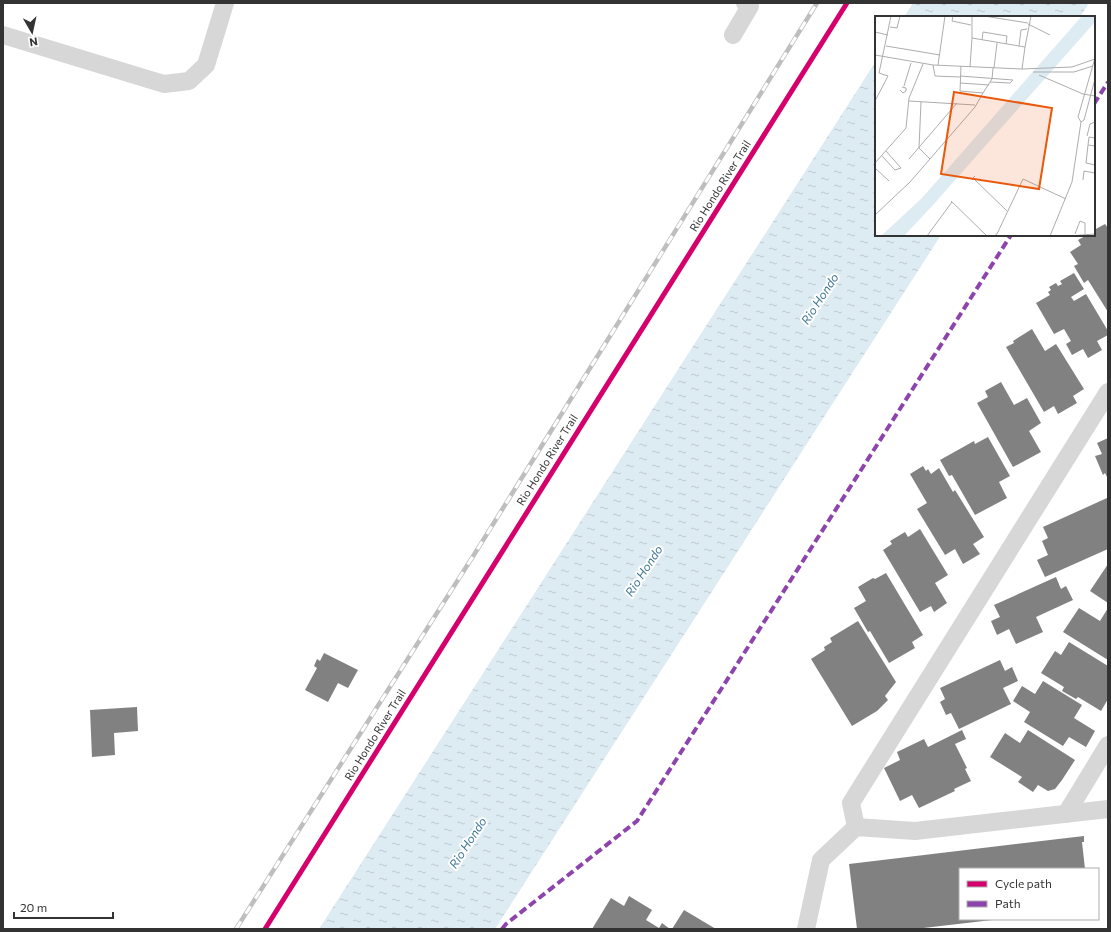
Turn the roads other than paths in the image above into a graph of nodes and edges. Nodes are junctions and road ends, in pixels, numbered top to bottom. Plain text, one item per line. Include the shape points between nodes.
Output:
1 (224, 3) edge
2 (745, 3) edge
3 (3, 35) edge
4 (733, 35) dead end
5 (1108, 392) edge
6 (1108, 745) edge
7 (1108, 809) edge
8 (1066, 814) junction
9 (856, 827) junction
10 (806, 929) edge

1 - 3 lane via 206,65 189,81 164,84
2 - 4 lane via 750,6
5 - 9 lane via 851,803
6 - 8 lane
7 - 8 lane
8 - 9 lane via 915,831
9 - 10 lane via 821,860

